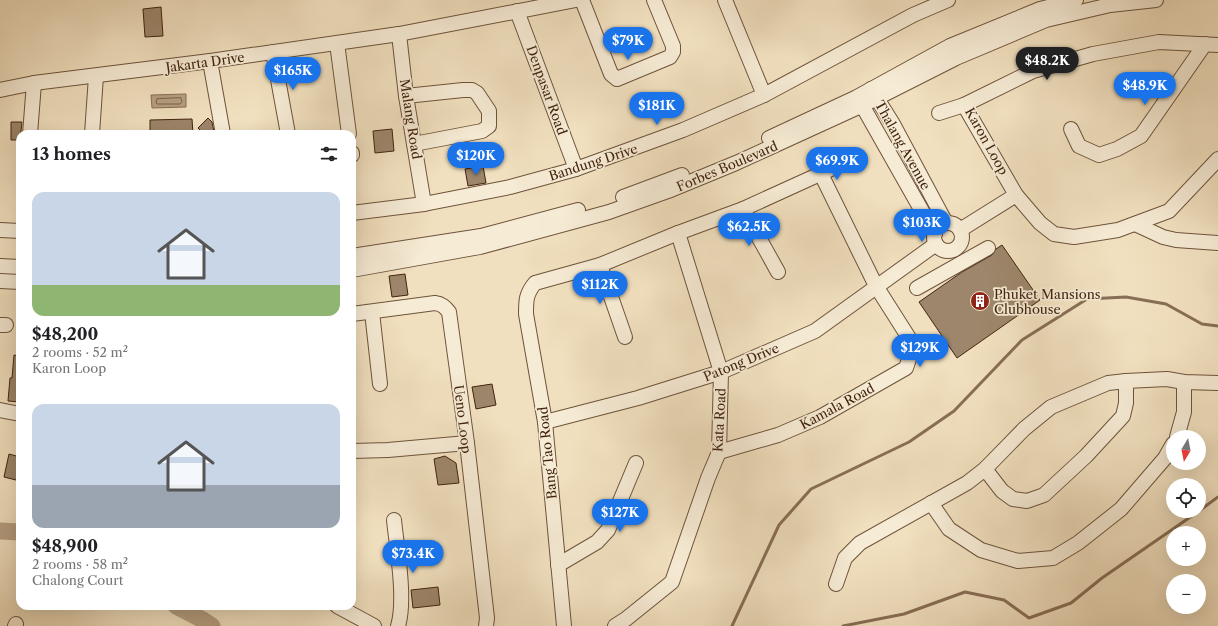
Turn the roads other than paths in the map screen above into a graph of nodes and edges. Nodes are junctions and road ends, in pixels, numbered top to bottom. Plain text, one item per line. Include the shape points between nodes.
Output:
1 (576, 0) edge
2 (582, 0) edge
3 (654, 0) edge
4 (725, 0) edge
5 (948, 0) edge
6 (1076, 0) edge
7 (1156, 0) edge
8 (1105, 3) edge
9 (517, 11) junction
10 (399, 34) junction
11 (337, 43) junction
12 (1211, 44) edge
13 (273, 52) junction
14 (210, 61) junction
15 (96, 76) junction
16 (34, 83) junction
17 (0, 90) edge
18 (874, 93) junction
19 (406, 96) junction
20 (764, 96) junction
21 (860, 101) junction
22 (964, 105) junction
23 (938, 113) dead end
24 (1071, 129) dead end
25 (30, 130) edge
26 (92, 130) edge
27 (222, 130) edge
28 (287, 130) edge
29 (348, 130) edge
30 (414, 144) junction
31 (1218, 160) edge
32 (842, 164) dead end
33 (576, 169) junction
34 (821, 174) junction
35 (1016, 195) junction
36 (424, 204) junction
37 (743, 209) junction
38 (356, 212) edge
39 (946, 223) junction
40 (1135, 224) junction
41 (0, 230) edge
42 (960, 230) junction
43 (16, 231) edge
44 (678, 233) junction
45 (935, 239) junction
46 (1218, 243) edge
47 (988, 248) dead end
48 (955, 249) junction
49 (356, 255) edge
50 (963, 261) junction
51 (600, 265) junction
52 (0, 266) edge
53 (16, 267) edge
54 (356, 269) edge
55 (778, 272) dead end
56 (0, 281) edge
57 (16, 282) edge
58 (876, 286) junction
59 (918, 288) dead end
60 (372, 312) junction
61 (356, 314) edge
62 (625, 337) dead end
63 (721, 372) junction
64 (1126, 381) junction
65 (1184, 382) junction
66 (1218, 383) edge
67 (380, 384) dead end
68 (0, 410) edge
69 (16, 413) edge
70 (545, 422) junction
71 (1179, 430) edge
72 (466, 442) junction
73 (356, 451) edge
74 (719, 452) junction
75 (1166, 456) edge
76 (636, 462) dead end
77 (985, 469) junction
78 (931, 503) junction
79 (394, 520) dead end
80 (558, 565) junction
81 (836, 584) dead end
82 (345, 610) edge
83 (374, 626) edge
84 (398, 626) edge
85 (486, 626) edge
86 (564, 626) edge
87 (614, 626) edge

1 - 9 street, Jakarta Drive
2 - 3 street via 611,74 617,79 670,57 673,52 673,46
4 - 20 street
5 - 20 street, Bandung Drive via 913,15
6 - 18 street, Forbes Boulevard via 1040,9 950,46
7 - 8 street, Forbes Boulevard
8 - 18 street, Forbes Boulevard via 1046,20
9 - 10 street, Jakarta Drive
9 - 33 street, Denpasar Road
10 - 11 street, Jakarta Drive
10 - 19 street, Malang Road
11 - 13 street, Jakarta Drive
11 - 29 street
12 - 22 street, Karon Loop via 1159,42 1093,54 1033,71
12 - 24 street via 1141,136 1099,155 1079,146
13 - 14 street, Jakarta Drive
13 - 28 street
14 - 15 street, Jakarta Drive
14 - 27 street
15 - 16 street, Jakarta Drive
15 - 26 street
16 - 17 street, Jakarta Drive
16 - 25 street
18 - 21 street, Forbes Boulevard
18 - 39 street, Thalang Avenue
19 - 30 street, Malang Road
19 - 30 street via 472,90 489,111 489,126 482,131
20 - 33 street, Bandung Drive via 683,130
21 - 45 street, Thalang Avenue
21 - 49 street, Forbes Boulevard via 676,178 601,204 481,236
21 - 54 street, Forbes Boulevard via 729,166 609,212 480,247
22 - 23 street
22 - 35 street, Karon Loop
30 - 36 street, Malang Road
31 - 40 street, Karon Loop via 1169,211
32 - 34 street
33 - 36 street, Bandung Drive via 510,187
34 - 37 street
34 - 58 street, Kamala Road
35 - 40 street, Karon Loop via 1040,223 1054,234 1074,237 1118,230
35 - 42 street
36 - 38 street, Bandung Drive
37 - 44 street
37 - 55 street
39 - 42 street via 954,224
39 - 45 street via 939,227
40 - 46 street via 1176,240
41 - 43 street
42 - 48 street via 960,243
44 - 51 street
44 - 63 street, Kata Road
45 - 48 street via 939,247 946,251
45 - 58 street, Patong Drive
47 - 50 street
48 - 50 street
50 - 59 street
51 - 62 street
51 - 70 street, Bang Tao Road via 535,283 529,290 526,314
52 - 53 street
56 - 57 street
58 - 63 street, Patong Drive via 815,331
58 - 74 street, Kamala Road via 908,338 910,356 906,368 820,417 778,435
60 - 61 street, Ueno Loop
60 - 67 street
60 - 72 street, Ueno Loop via 435,303 445,307 449,312
63 - 70 street, Patong Drive via 638,398
63 - 74 street, Kata Road
64 - 65 street
64 - 77 street via 1108,384 1051,407 1024,429
64 - 77 street via 1123,416 1086,456 1044,494 1027,501 1013,499 1002,491
65 - 66 street
65 - 71 street via 1184,412
68 - 69 street
70 - 80 street, Bang Tao Road
72 - 73 street
72 - 85 street, Ueno Loop
74 - 87 street, Kata Road via 672,582
75 - 78 street via 1121,509 1078,543 1053,558 1018,562 981,550 949,529
76 - 80 street via 608,530 597,542
77 - 78 street
78 - 81 street via 860,543 845,558
79 - 84 street via 401,593 401,618
80 - 86 street, Bang Tao Road
82 - 83 street

